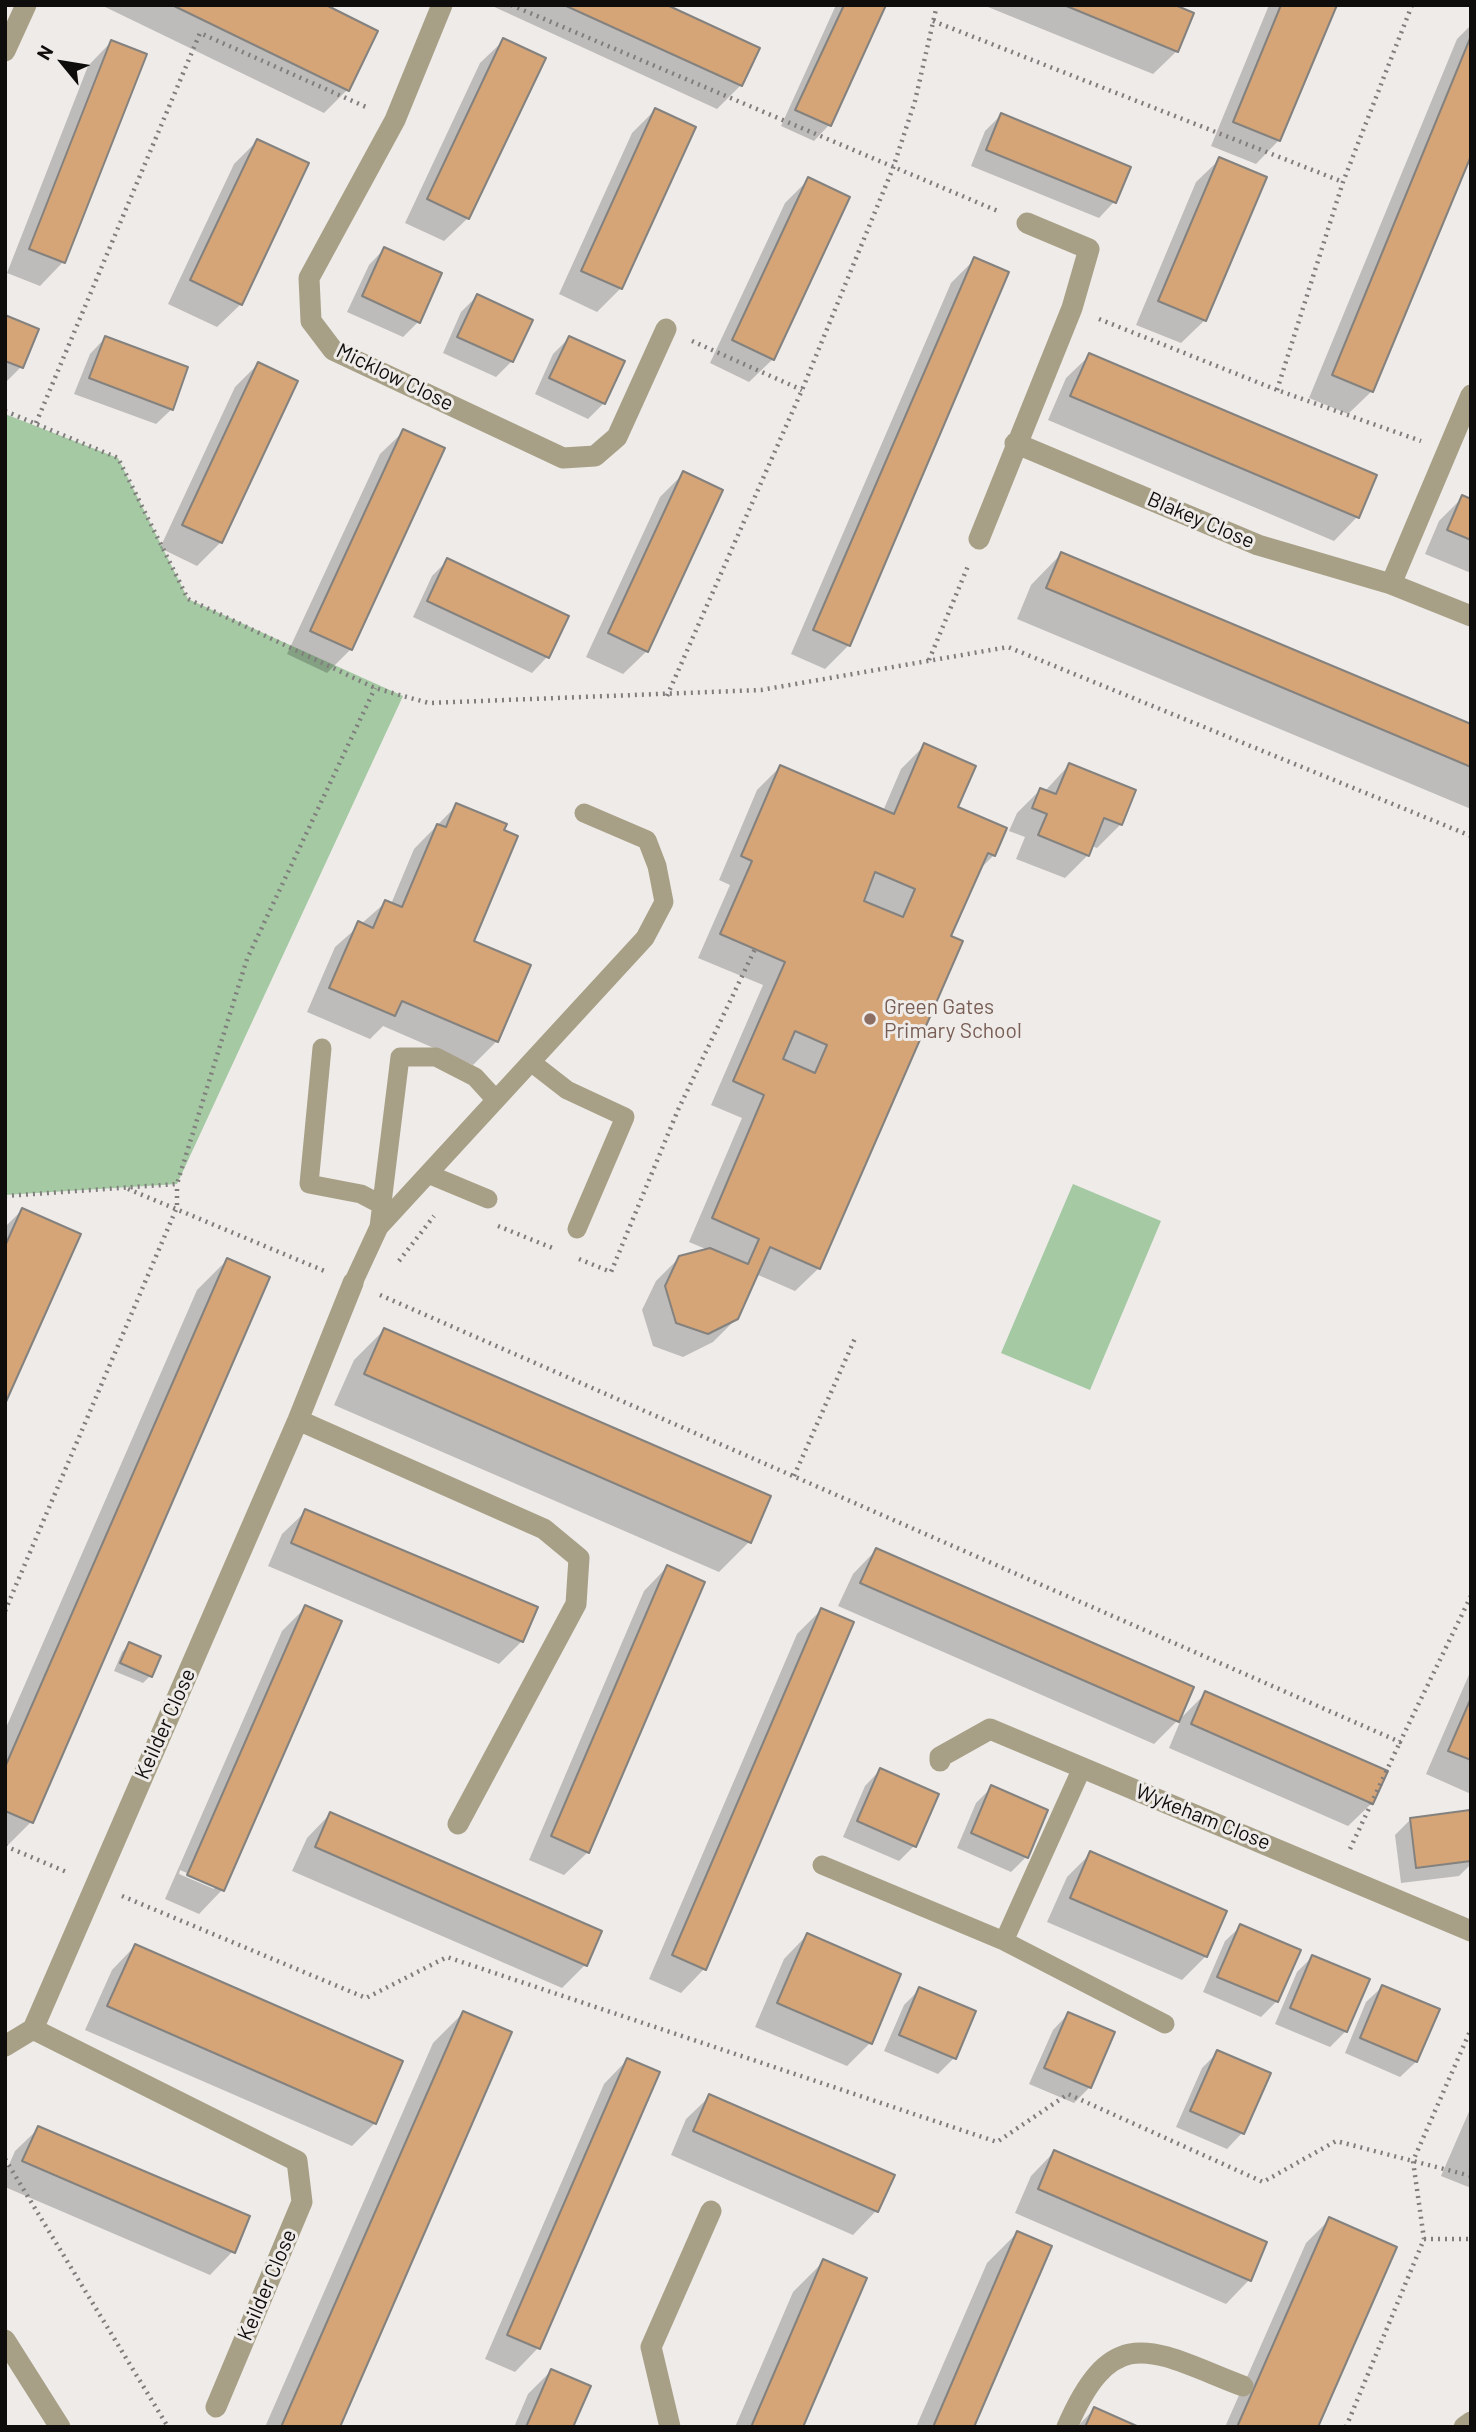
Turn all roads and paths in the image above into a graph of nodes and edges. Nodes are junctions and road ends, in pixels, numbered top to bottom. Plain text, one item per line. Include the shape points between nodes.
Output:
1 (26, 5) edge
2 (442, 5) edge
3 (511, 5) edge
4 (937, 5) edge
5 (1412, 5) edge
6 (933, 21) junction
7 (5, 51) edge
8 (395, 120) junction
9 (893, 168) junction
10 (1343, 182) junction
11 (1027, 223) joint
12 (1072, 308) junction
13 (666, 329) joint
14 (802, 390) junction
15 (1277, 390) junction
16 (1471, 395) edge
17 (5, 411) edge
18 (36, 423) junction
19 (1015, 443) junction
20 (1448, 450) junction
21 (979, 539) joint
22 (1391, 584) junction
23 (1471, 616) edge
24 (929, 660) junction
25 (375, 688) junction
26 (667, 696) junction
27 (584, 813) dead end
28 (1471, 836) edge
29 (322, 1048) dead end
30 (531, 1062) junction
31 (496, 1100) junction
32 (428, 1174) junction
33 (177, 1184) junction
34 (128, 1189) junction
35 (5, 1196) edge
36 (488, 1199) dead end
37 (382, 1205) junction
38 (177, 1207) junction
39 (379, 1227) junction
40 (577, 1229) dead end
41 (353, 1283) junction
42 (856, 1336) dead end
43 (298, 1420) junction
44 (794, 1476) junction
45 (1471, 1596) edge
46 (5, 1612) edge
47 (1400, 1742) junction
48 (940, 1761) dead end
49 (1082, 1768) junction
50 (458, 1824) dead end
51 (5, 1846) edge
52 (822, 1865) dead end
53 (1338, 1873) junction
54 (95, 1884) junction
55 (1471, 1931) edge
56 (1004, 1941) junction
57 (1165, 2024) dead end
58 (33, 2029) junction
59 (1471, 2029) edge
60 (5, 2046) edge
61 (5, 2160) edge
62 (1413, 2161) junction
63 (1471, 2176) edge
64 (711, 2211) dead end
65 (1424, 2239) junction
66 (1471, 2239) edge
67 (5, 2340) edge
68 (1243, 2386) dead end
69 (216, 2407) dead end
70 (1471, 2422) edge
71 (60, 2427) edge
72 (168, 2427) edge
73 (670, 2427) edge
74 (1067, 2427) edge
75 (1346, 2427) edge
76 (1464, 2427) edge

1 - 7 street
2 - 8 street, Micklow Close
3 - 9 path
4 - 6 path
5 - 10 path
6 - 9 path via 915,101
6 - 10 path
8 - 13 street, Micklow Close via 309,278 311,321 333,350 563,458 595,456 617,437
8 - 18 path via 200,33
9 - 11 path
9 - 14 path
10 - 15 path
11 - 12 street via 1089,249
12 - 15 path
12 - 19 street
13 - 14 path
14 - 26 path
15 - 20 path
16 - 20 street
17 - 18 path
18 - 25 path via 118,458 188,599
19 - 21 street
19 - 22 street, Blakey Close via 1258,545
20 - 22 street
21 - 24 path
22 - 23 street, Blakey Close
24 - 26 path via 761,690
24 - 28 path via 1009,647
25 - 26 path via 429,703
25 - 33 path via 247,959
27 - 30 lane via 647,841 664,902 645,938
29 - 37 lane via 309,1184 361,1194
30 - 31 lane
30 - 40 lane via 567,1090 625,1117
31 - 32 lane
31 - 37 lane via 475,1077 436,1057 400,1057
32 - 36 lane
32 - 39 lane
33 - 34 path
33 - 38 path
34 - 35 path
34 - 38 path
37 - 39 lane
38 - 41 path
38 - 46 path
39 - 41 lane
41 - 43 street, Keilder Close
41 - 44 path
42 - 44 path
43 - 50 street via 544,1529 579,1558 576,1604
43 - 54 street, Keilder Close
44 - 47 path
45 - 47 path
47 - 53 path
48 - 49 street, Wykeham Close via 990,1729
49 - 53 street, Wykeham Close
49 - 56 lane
51 - 54 path
52 - 56 lane
53 - 55 street, Wykeham Close
54 - 58 street, Keilder Close
54 - 62 path via 366,1998 447,1957 997,2142 1068,2094 1263,2182 1336,2141
56 - 57 lane
58 - 60 street
58 - 69 street, Keilder Close via 296,2161 302,2202
59 - 62 path
61 - 72 path
62 - 63 path
62 - 65 path
64 - 73 street via 651,2347
65 - 66 path
65 - 75 path
67 - 71 street
68 - 74 street via 1149,2351 1112,2358 1079,2400
70 - 76 street

